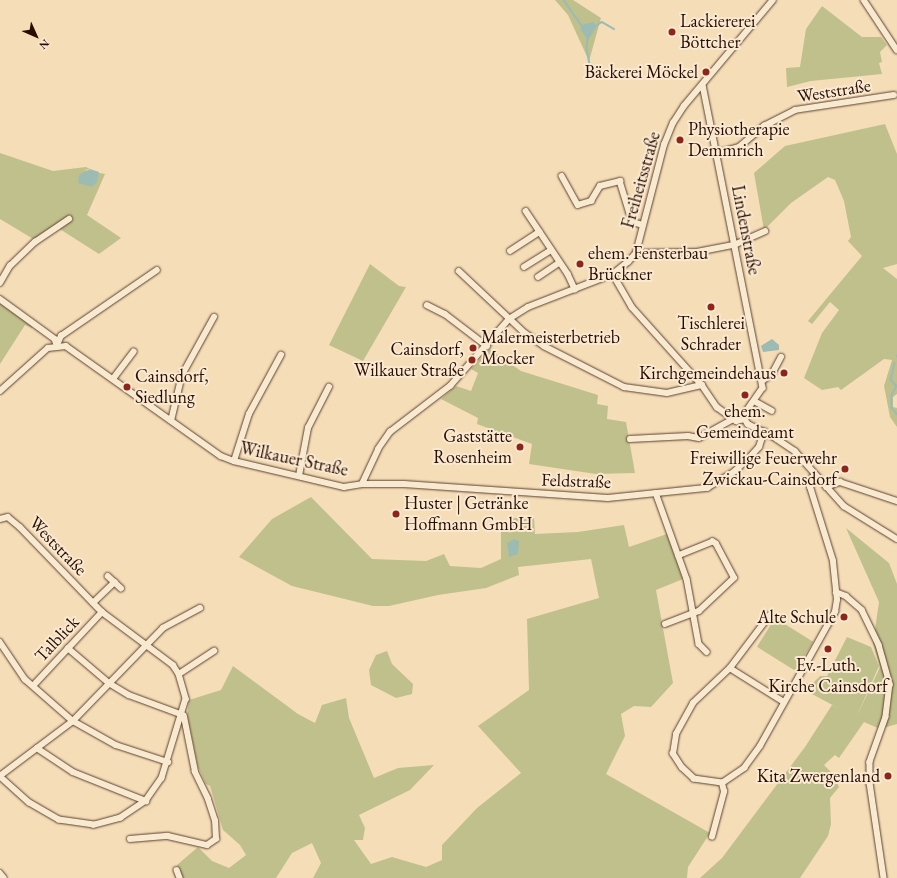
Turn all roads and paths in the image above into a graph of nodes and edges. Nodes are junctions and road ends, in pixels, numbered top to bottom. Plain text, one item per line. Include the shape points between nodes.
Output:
1 (773, 0) edge
2 (864, 0) edge
3 (897, 50) edge
4 (703, 85) junction
5 (894, 95) dead end
6 (717, 153) junction
7 (562, 176) dead end
8 (526, 211) dead end
9 (69, 219) dead end
10 (643, 225) junction
11 (765, 231) dead end
12 (540, 232) junction
13 (734, 245) junction
14 (551, 250) junction
15 (510, 251) dead end
16 (636, 253) junction
17 (559, 263) junction
18 (524, 267) dead end
19 (157, 270) dead end
20 (459, 271) dead end
21 (613, 274) junction
22 (538, 277) dead end
23 (0, 283) edge
24 (575, 289) junction
25 (0, 299) edge
26 (427, 305) dead end
27 (214, 317) dead end
28 (509, 319) junction
29 (57, 345) junction
30 (487, 346) junction
31 (133, 352) dead end
32 (281, 355) dead end
33 (781, 357) dead end
34 (113, 379) junction
35 (762, 381) junction
36 (702, 385) junction
37 (329, 388) dead end
38 (0, 391) edge
39 (756, 402) junction
40 (772, 411) dead end
41 (733, 419) junction
42 (745, 419) junction
43 (172, 421) junction
44 (764, 432) junction
45 (630, 439) dead end
46 (234, 462) junction
47 (815, 475) junction
48 (299, 476) junction
49 (362, 484) junction
50 (826, 487) junction
51 (656, 493) junction
52 (897, 501) edge
53 (0, 519) edge
54 (897, 539) edge
55 (679, 556) junction
56 (108, 576) dead end
57 (115, 582) junction
58 (121, 588) dead end
59 (836, 592) junction
60 (93, 603) junction
61 (200, 608) dead end
62 (102, 612) junction
63 (694, 614) junction
64 (770, 615) dead end
65 (665, 624) dead end
66 (0, 642) edge
67 (146, 644) junction
68 (68, 648) junction
69 (214, 651) dead end
70 (707, 652) dead end
71 (730, 668) junction
72 (179, 674) junction
73 (110, 683) junction
74 (33, 686) junction
75 (784, 702) junction
76 (183, 715) junction
77 (73, 721) junction
78 (37, 748) junction
79 (168, 762) junction
80 (0, 776) edge
81 (722, 783) junction
82 (146, 800) junction
83 (712, 837) dead end
84 (130, 839) dead end
85 (177, 870) dead end
86 (0, 873) edge
87 (4, 878) edge
88 (180, 878) edge
89 (884, 878) edge

1 - 4 street, Freiheitsstraße
2 - 3 street
4 - 6 street, Lindenstraße
4 - 10 street, Freiheitsstraße via 673,123 664,145
5 - 6 street, Weststraße via 795,110 764,126 739,147
6 - 13 street, Lindenstraße
7 - 10 street via 578,205 591,201 600,186 620,181 633,222
8 - 12 street
9 - 23 street via 35,242 10,266
10 - 16 street, Freiheitsstraße
11 - 13 street
12 - 14 street
12 - 15 street
13 - 16 street via 697,252
13 - 35 street, Lindenstraße
14 - 17 street
14 - 18 street
16 - 21 street, Freiheitsstraße
17 - 22 street
17 - 24 street
19 - 29 street via 60,336
20 - 28 street
21 - 24 street, Wilkauer Straße
21 - 36 street via 632,307
24 - 28 street, Wilkauer Straße via 528,307
25 - 29 street via 56,339
26 - 30 street via 444,314
27 - 43 street via 182,375
28 - 30 street, Wilkauer Straße
28 - 36 street via 544,346 624,387 667,393
29 - 34 street, Wilkauer Straße via 66,346
29 - 38 street via 48,348
30 - 49 street, Wilkauer Straße via 445,391 390,432 378,449
31 - 34 street
32 - 46 street via 249,414
33 - 35 street via 772,374
34 - 43 street, Wilkauer Straße
35 - 39 street, Lindenstraße via 763,391
36 - 41 street via 717,407
37 - 48 street via 308,428
39 - 40 street
39 - 42 street, Lindenstraße via 745,414
41 - 42 street
41 - 45 street via 699,438 688,436
42 - 44 street
43 - 46 street, Wilkauer Straße via 221,456
44 - 47 street via 795,451
44 - 51 street, Feldstraße via 759,447 748,460 715,485
46 - 48 street, Wilkauer Straße
47 - 50 street
47 - 59 street via 812,478 812,495 833,561
48 - 49 street, Wilkauer Straße via 344,487
49 - 51 street, Feldstraße via 425,485 608,498
50 - 52 street via 840,482
50 - 54 street via 844,506
51 - 55 street
53 - 60 street, Weststraße via 8,517 20,527
55 - 63 street
55 - 63 street via 713,542 735,576
56 - 57 street, Weststraße
57 - 58 street, Weststraße
57 - 60 street
59 - 75 street via 837,606 832,619
59 - 89 street via 846,596 862,610 879,645 890,684 886,717 870,762 870,782
60 - 62 street, Weststraße
61 - 67 street via 163,628
62 - 67 street, Weststraße
62 - 68 street, Talblick
63 - 65 street
63 - 70 street via 699,644
64 - 71 street
66 - 74 street via 25,679
67 - 72 street, Weststraße via 170,662
67 - 73 street
68 - 73 street
68 - 74 street, Talblick
69 - 72 street
71 - 75 street
71 - 81 street via 693,703 676,734 673,754 682,768 694,779
72 - 76 street, Weststraße via 186,699
73 - 76 street via 138,700
73 - 77 street
74 - 77 street
75 - 81 street via 754,756 737,774
76 - 79 street
76 - 84 street via 195,772 215,821 216,839 207,845 168,836
77 - 78 street
77 - 79 street via 116,745
78 - 80 street
78 - 82 street via 73,772
79 - 82 street via 162,778
80 - 82 street via 46,814 79,825 94,825 122,818
81 - 83 street via 724,792
85 - 88 street
86 - 87 street

